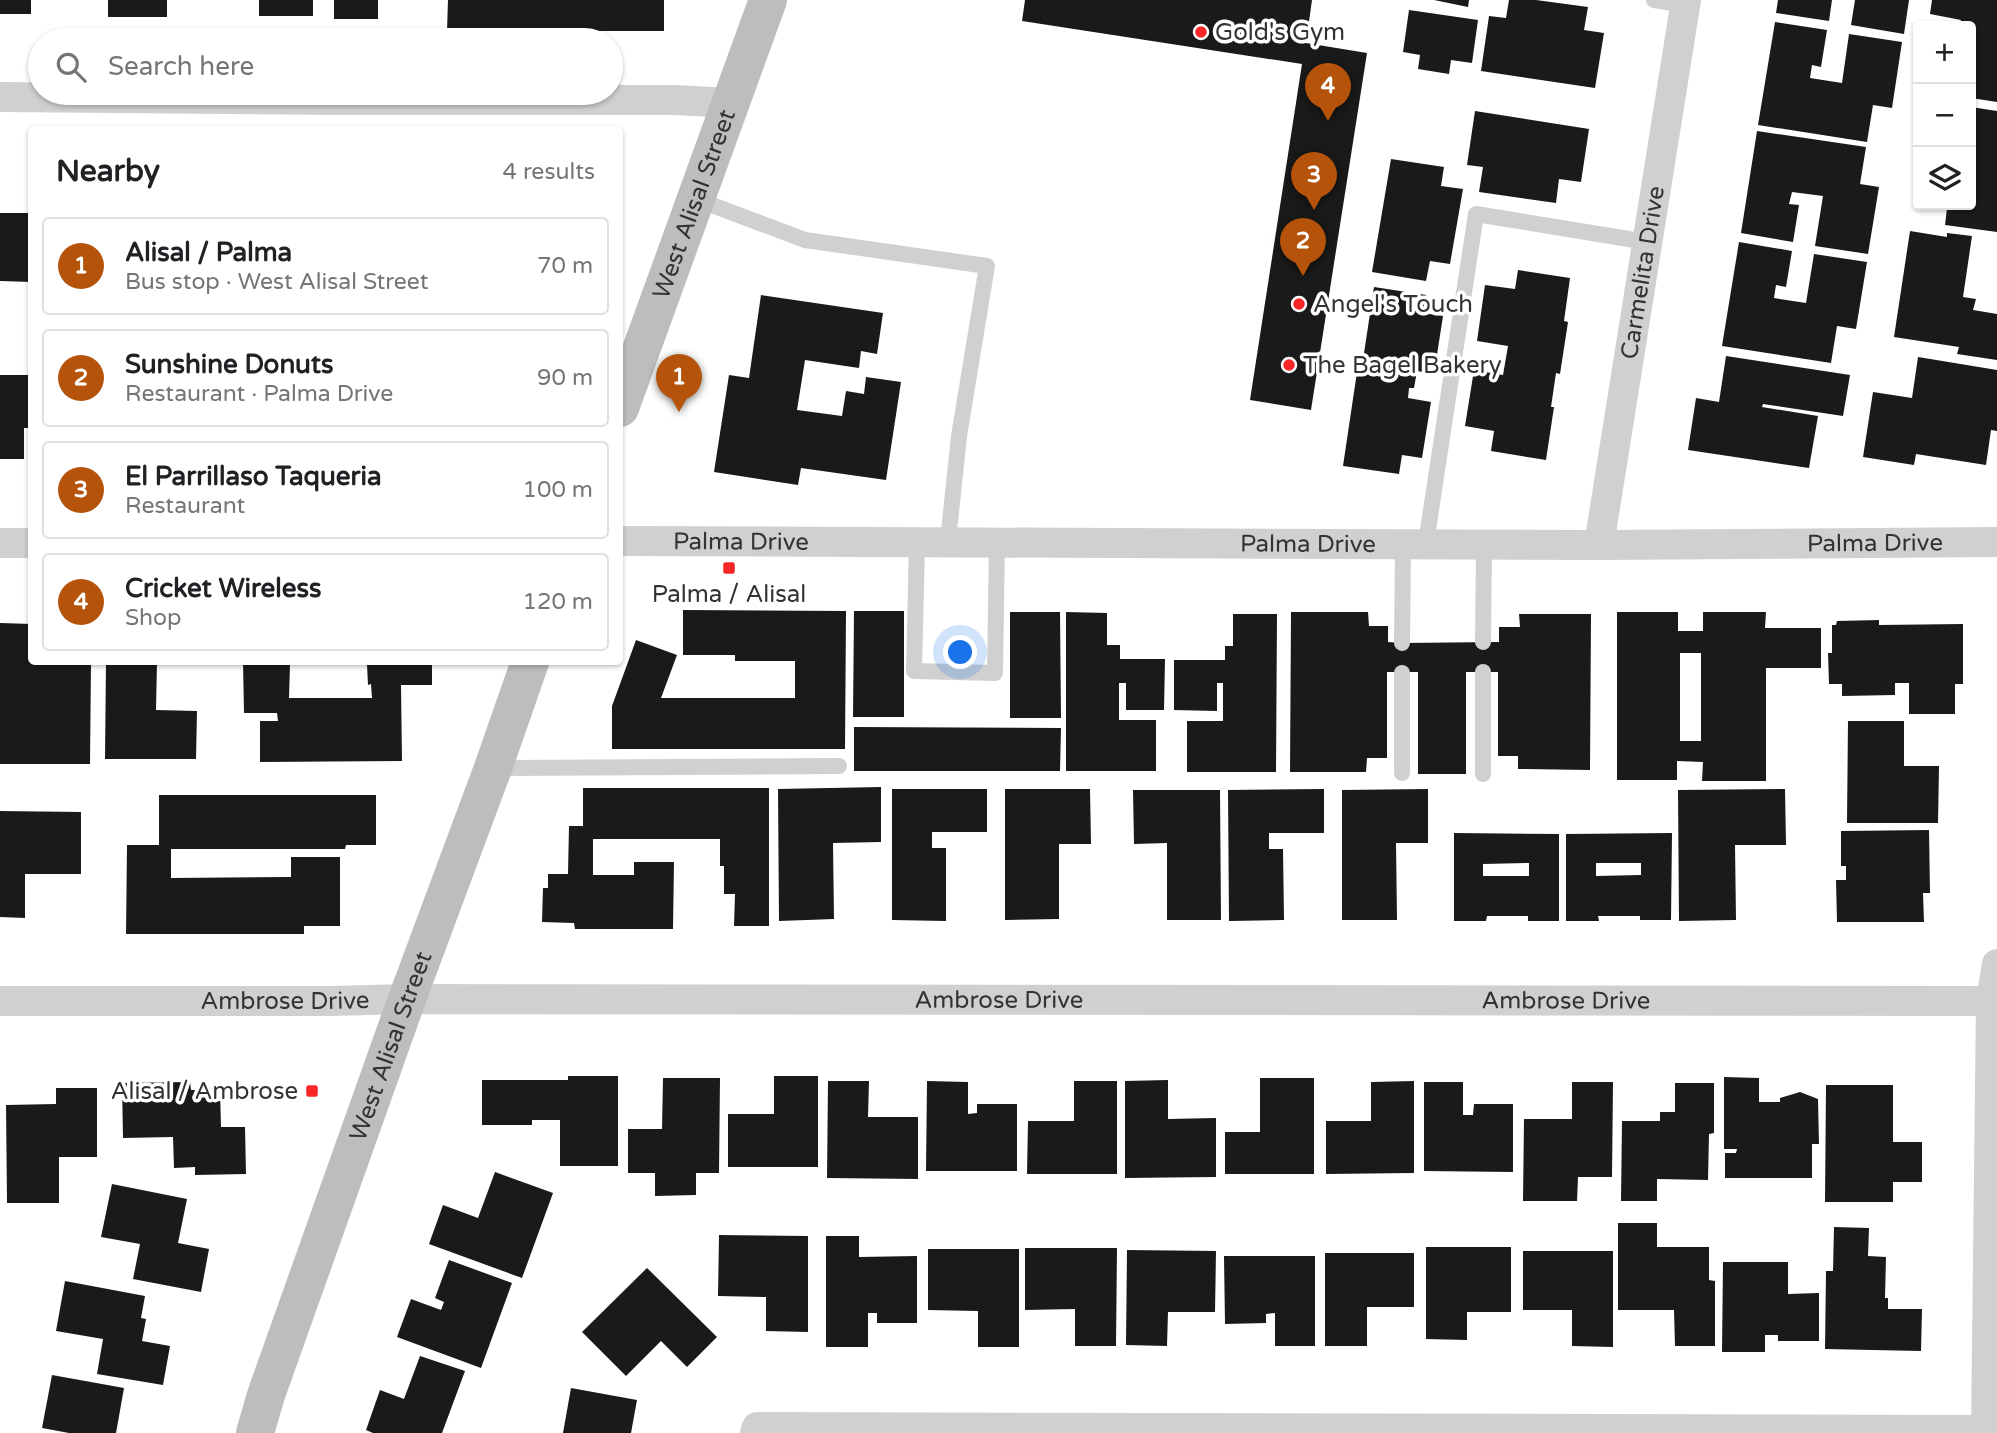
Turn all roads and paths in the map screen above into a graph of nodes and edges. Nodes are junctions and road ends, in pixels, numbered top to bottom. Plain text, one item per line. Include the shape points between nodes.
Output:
1 (768, 0) edge
2 (1654, 0) edge
3 (1685, 2) edge
4 (0, 97) edge
5 (28, 97) edge
6 (623, 100) edge
7 (731, 103) junction
8 (696, 199) junction
9 (1647, 242) junction
10 (623, 400) edge
11 (623, 541) edge
12 (948, 541) junction
13 (997, 541) junction
14 (917, 542) junction
15 (1997, 542) edge
16 (0, 543) edge
17 (28, 543) edge
18 (1415, 544) junction
19 (1484, 544) junction
20 (1600, 545) junction
21 (1483, 642) dead end
22 (1402, 643) dead end
23 (529, 665) edge
24 (1483, 672) dead end
25 (1402, 673) dead end
26 (839, 766) dead end
27 (493, 768) junction
28 (1402, 773) dead end
29 (1483, 774) dead end
30 (1997, 964) edge
31 (407, 999) junction
32 (0, 1001) edge
33 (1994, 1001) edge
34 (756, 1430) edge
35 (1990, 1431) edge
36 (1555, 1432) edge
37 (255, 1433) edge

1 - 7 main road, West Alisal Street
2 - 3 lane
3 - 9 street, Carmelita Drive
4 - 5 street
6 - 7 street
7 - 8 main road, West Alisal Street
8 - 10 main road, West Alisal Street
8 - 12 lane via 805,240 987,266 959,436
9 - 18 lane via 1476,214
9 - 20 street, Carmelita Drive
11 - 14 street, Palma Drive
12 - 13 street, Palma Drive
12 - 14 street, Palma Drive
13 - 14 lane via 995,673 914,671
13 - 18 street, Palma Drive
15 - 20 street, Palma Drive
16 - 17 street
18 - 19 street, Palma Drive
18 - 22 lane
19 - 20 street, Palma Drive
19 - 21 lane
23 - 27 main road, West Alisal Street
24 - 29 lane
25 - 28 lane
26 - 27 lane
27 - 31 main road, West Alisal Street
30 - 33 street
31 - 32 street, Ambrose Drive
31 - 33 street, Ambrose Drive
31 - 37 main road, West Alisal Street
33 - 35 street
34 - 36 street
35 - 36 street

